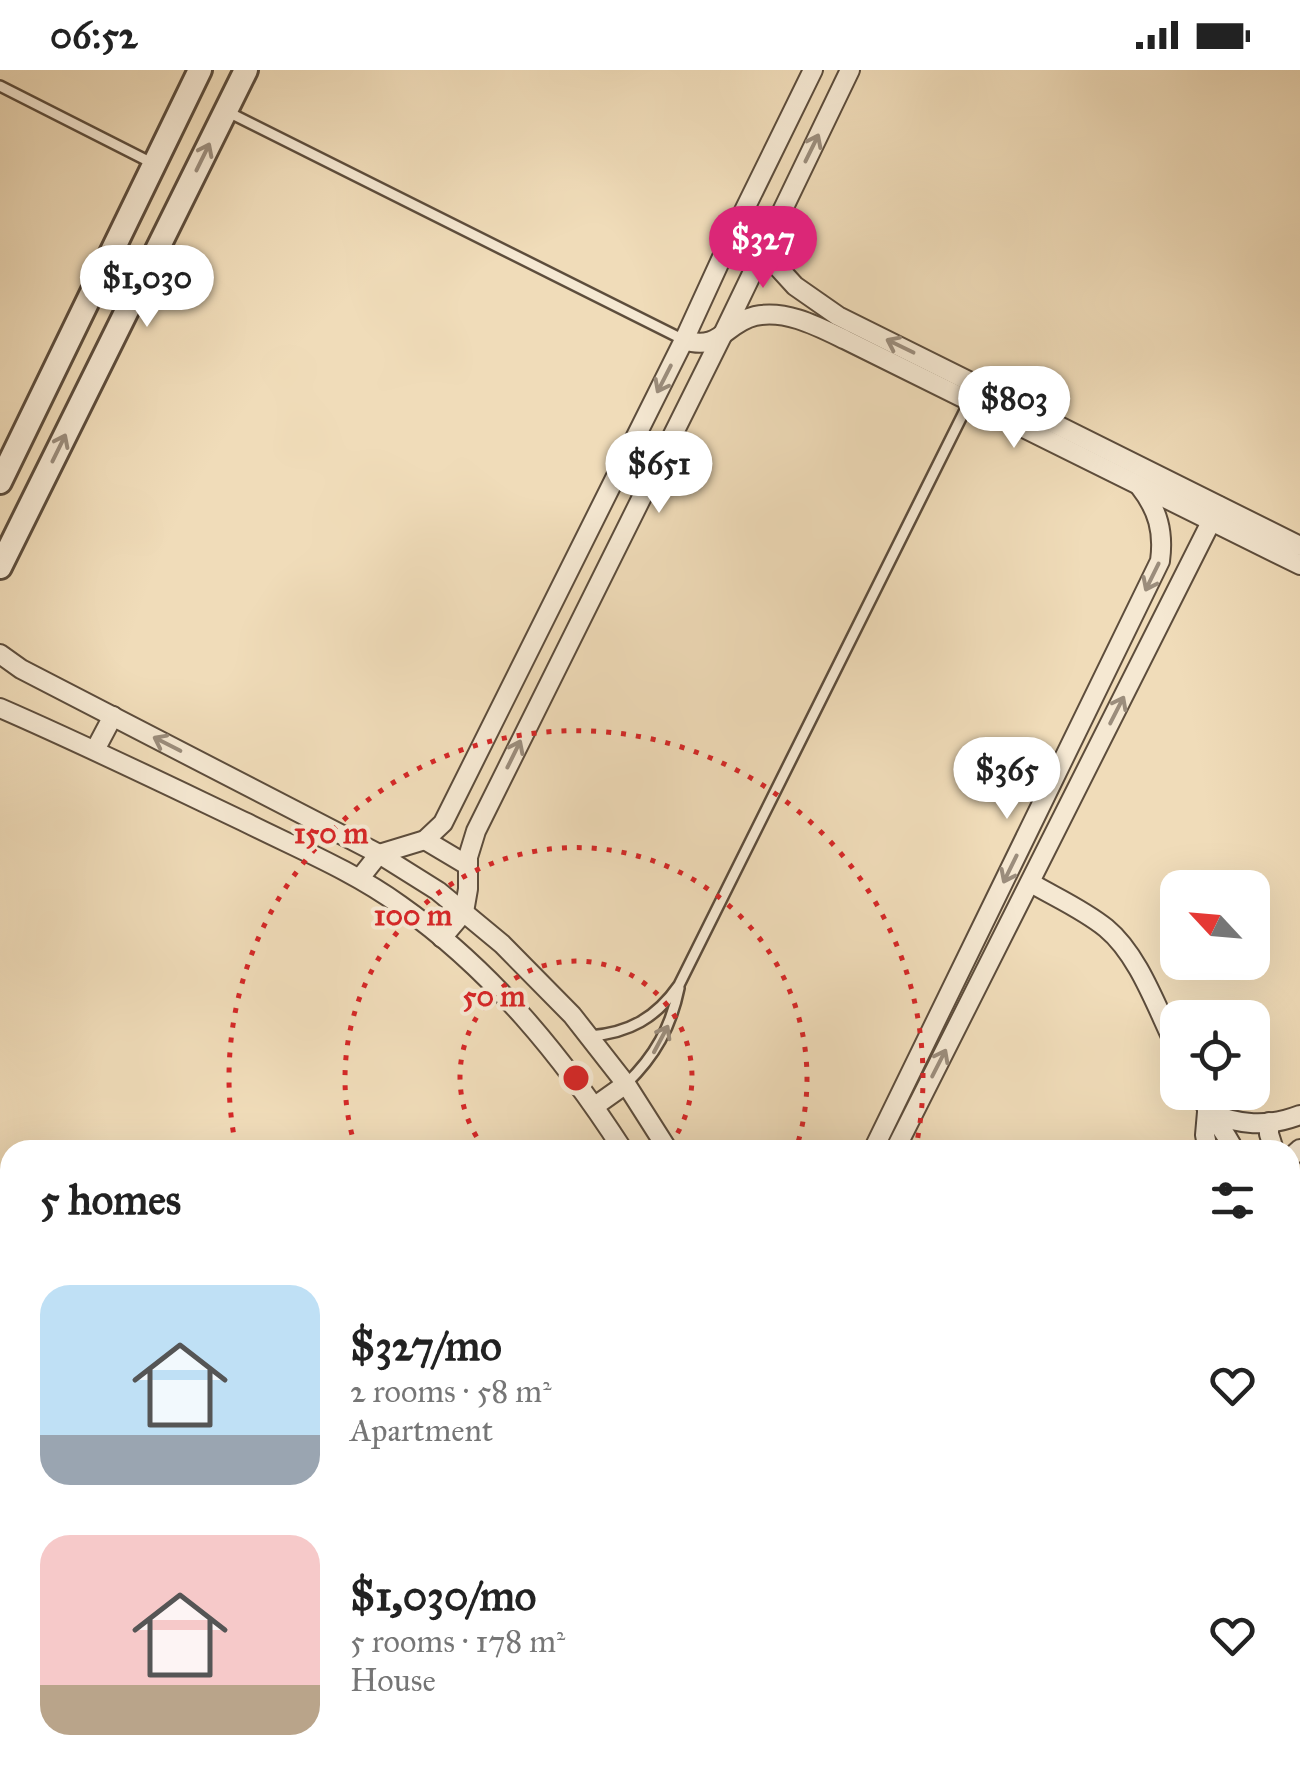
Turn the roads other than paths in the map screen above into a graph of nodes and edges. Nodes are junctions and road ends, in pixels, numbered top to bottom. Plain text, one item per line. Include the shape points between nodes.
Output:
1 (246, 70) edge
2 (813, 70) edge
3 (850, 70) edge
4 (194, 76) edge
5 (0, 86) edge
6 (226, 112) junction
7 (154, 165) junction
8 (734, 232) junction
9 (762, 248) junction
10 (111, 255) junction
11 (146, 272) junction
12 (795, 286) junction
13 (783, 316) junction
14 (850, 331) junction
15 (722, 336) junction
16 (684, 340) junction
17 (969, 402) junction
18 (4, 474) edge
19 (41, 484) junction
20 (1140, 488) junction
21 (1215, 514) junction
22 (1300, 546) edge
23 (0, 566) edge
24 (1300, 566) edge
25 (528, 652) junction
26 (0, 654) edge
27 (557, 667) junction
28 (0, 708) edge
29 (113, 716) junction
30 (95, 750) junction
31 (222, 772) junction
32 (468, 773) junction
33 (497, 789) junction
34 (206, 803) junction
35 (425, 840) junction
36 (379, 854) junction
37 (467, 866) junction
38 (360, 878) junction
39 (1031, 883) junction
40 (464, 912) junction
41 (442, 938) junction
42 (960, 970) junction
43 (981, 981) junction
44 (680, 986) junction
45 (572, 1015) junction
46 (1160, 1015) edge
47 (590, 1036) junction
48 (544, 1039) junction
49 (626, 1084) junction
50 (595, 1106) junction
51 (1207, 1112) junction
52 (1300, 1115) edge
53 (1269, 1122) junction
54 (617, 1140) edge
55 (662, 1140) edge
56 (877, 1140) edge
57 (900, 1140) edge
58 (1206, 1140) edge
59 (1229, 1140) edge
60 (1271, 1140) edge

1 - 6 street
2 - 8 street
9 -> 3 street
4 - 7 street
5 - 7 lane
11 -> 6 street
6 - 16 lane
7 - 10 street
8 - 9 street
8 - 16 street
9 - 12 street
9 - 15 street
10 - 11 street
10 - 18 street
19 -> 11 street
12 - 13 street
12 - 14 street
13 - 14 street
13 - 15 street via 756,316
14 - 17 street
21 -> 14 street
15 - 16 street via 703,344
15 - 27 street
16 -> 25 street
17 - 20 street
17 - 44 lane
18 - 19 street
19 - 23 street
20 - 21 street
20 -> 42 street via 1161,530 1160,561
21 - 22 street
21 - 24 street
39 -> 21 street
25 - 27 street
25 - 32 street
26 - 29 street
33 -> 27 street
28 - 30 street
29 - 30 street
31 -> 29 street
30 - 34 street
31 - 34 street
31 - 36 street
32 - 33 street
32 - 35 street via 444,824
33 - 37 street
34 - 38 street
35 - 36 street
35 - 37 street
36 - 38 street
36 - 40 street
37 - 40 street
38 - 41 street
39 - 43 street
39 - 46 street via 1116,938
40 - 41 street
40 - 45 street
41 - 48 street
42 - 43 street
42 - 56 street
57 -> 43 street
44 - 47 lane via 641,1022
49 -> 44 lane via 668,1030
45 - 47 street
45 - 48 street
47 - 49 street
48 - 50 street
49 - 50 street
49 - 55 street
50 - 54 street
51 - 53 street via 1234,1122
51 - 58 street
51 - 59 street
52 - 53 street
53 - 60 street

